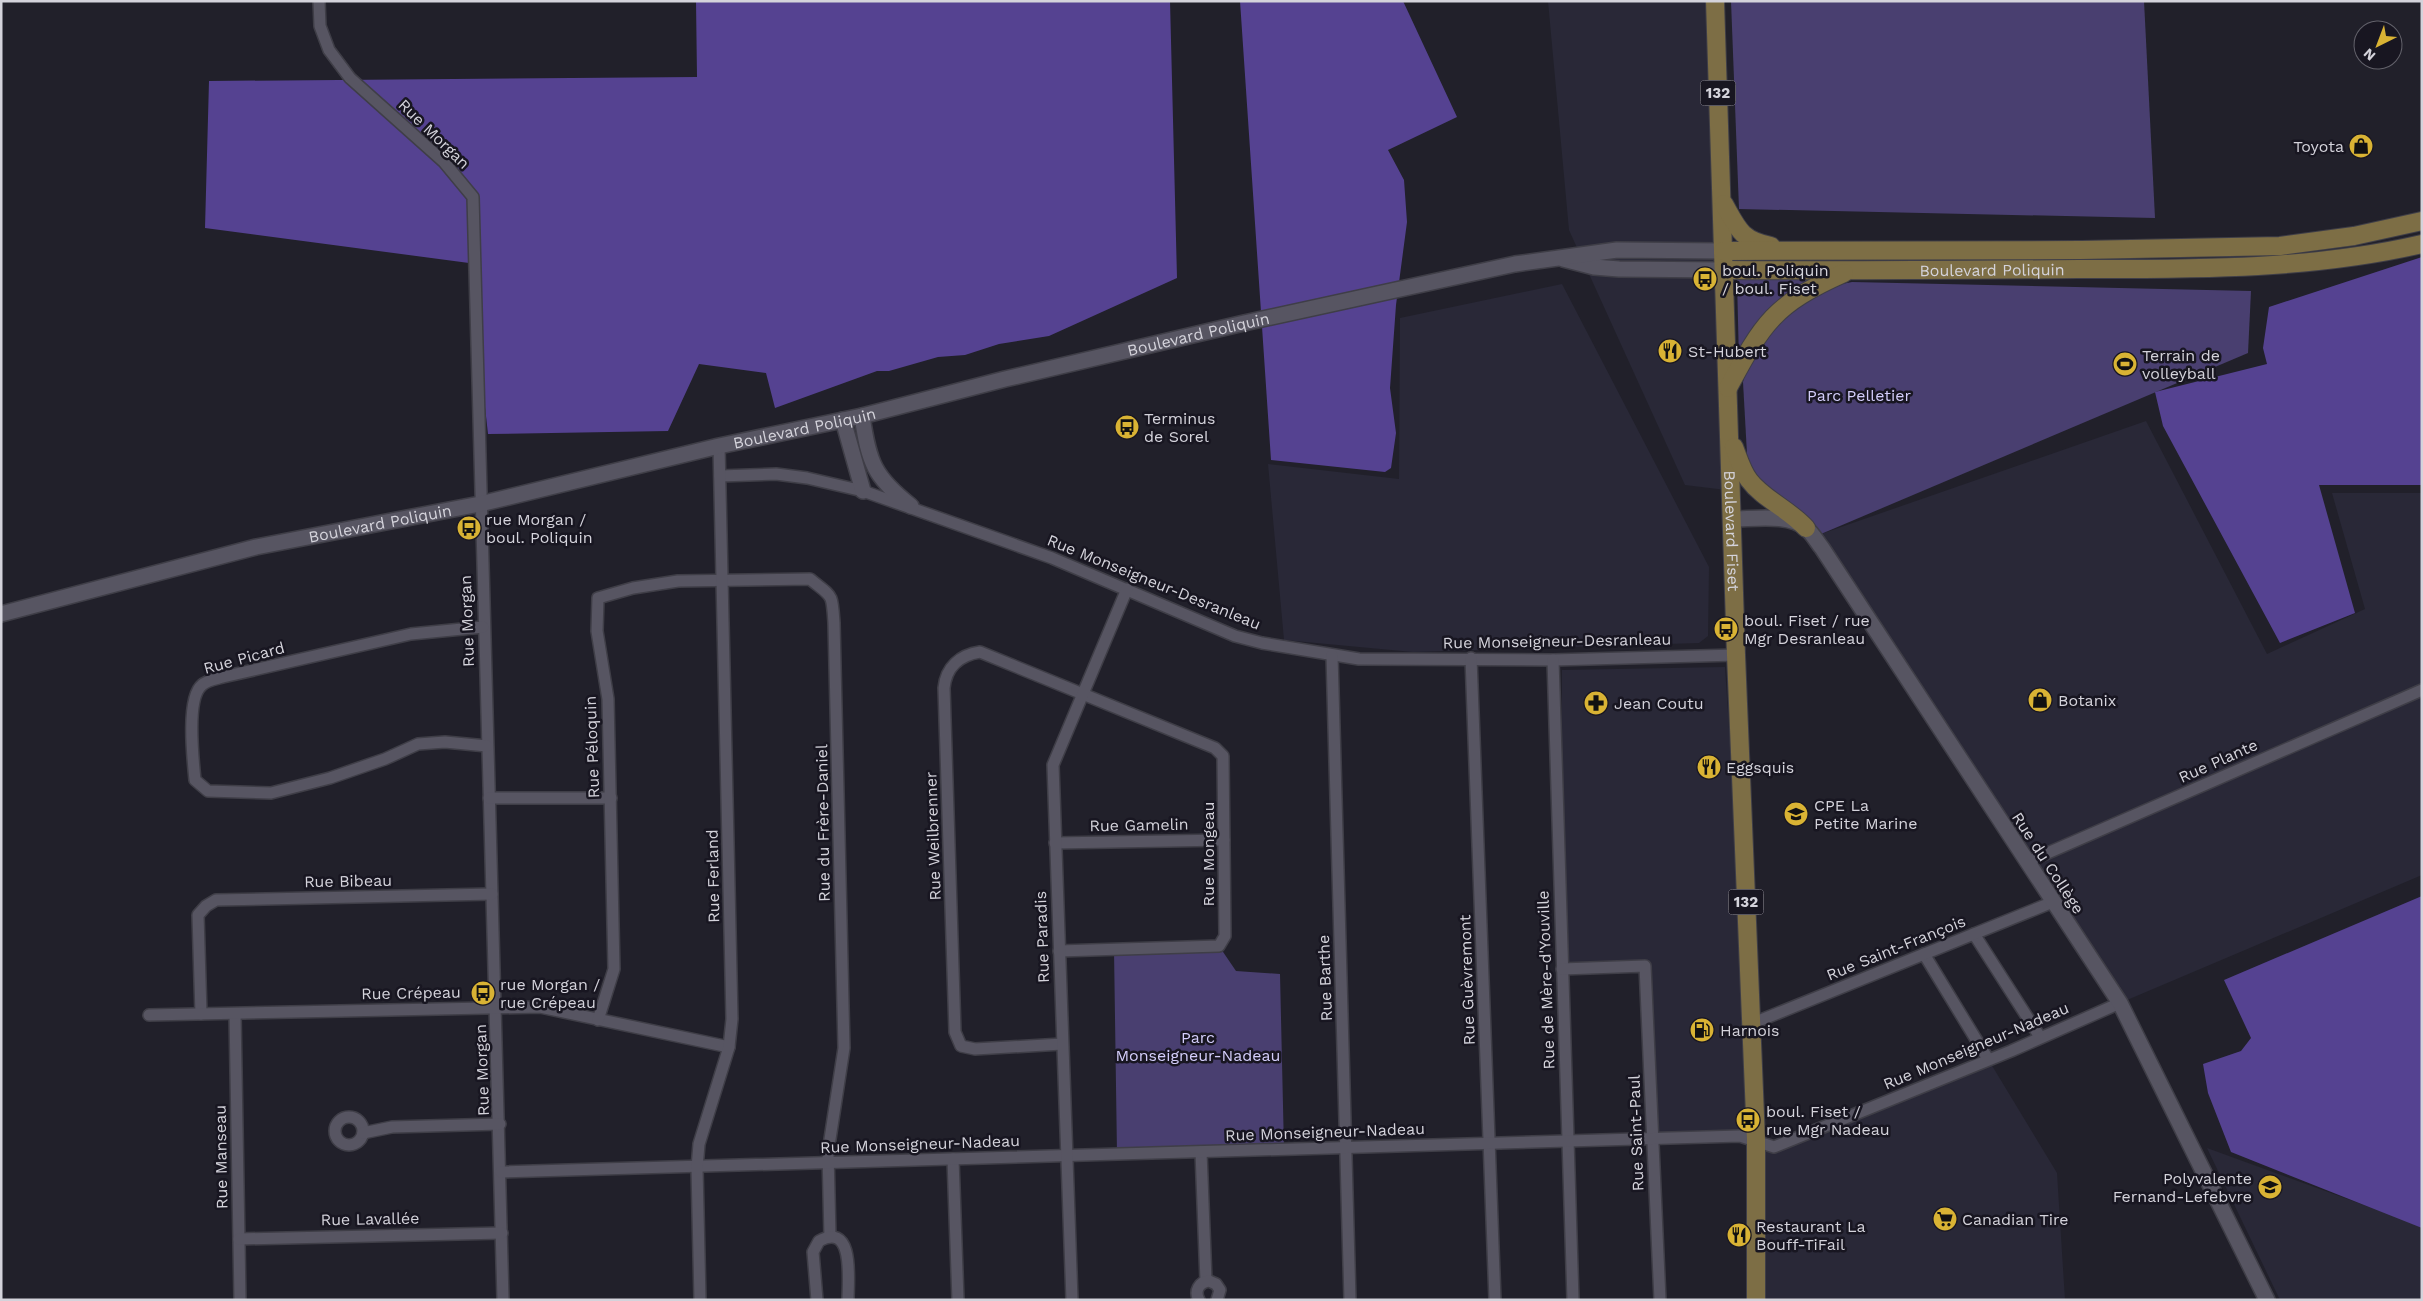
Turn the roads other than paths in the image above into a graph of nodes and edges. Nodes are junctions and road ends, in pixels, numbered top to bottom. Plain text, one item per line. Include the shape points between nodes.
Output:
1 (319, 1) edge
2 (1715, 1) edge
3 (1723, 202) junction
4 (2422, 221) edge
5 (2422, 244) edge
6 (1723, 251) junction
7 (1798, 251) junction
8 (1560, 258) junction
9 (1724, 270) junction
10 (1850, 271) junction
11 (1727, 391) junction
12 (862, 416) junction
13 (843, 420) junction
14 (1729, 435) junction
15 (720, 446) junction
16 (870, 459) junction
17 (720, 476) junction
18 (862, 490) junction
19 (480, 504) junction
20 (911, 506) junction
21 (1733, 519) junction
22 (1806, 528) junction
23 (723, 579) junction
24 (1127, 589) junction
25 (1, 614) edge
26 (484, 627) junction
27 (1332, 655) junction
28 (1736, 655) junction
29 (1471, 658) junction
30 (1553, 660) junction
31 (2422, 690) edge
32 (1082, 692) junction
33 (487, 746) junction
34 (489, 798) junction
35 (611, 798) junction
36 (1224, 840) junction
37 (1055, 843) junction
38 (2027, 862) junction
39 (492, 894) junction
40 (2053, 902) junction
41 (1974, 934) junction
42 (1059, 951) junction
43 (1924, 954) junction
44 (1562, 969) junction
45 (2120, 1003) junction
46 (496, 1008) junction
47 (149, 1014) dead end
48 (202, 1014) junction
49 (235, 1014) junction
50 (598, 1020) junction
51 (1751, 1024) junction
52 (2040, 1037) junction
53 (1062, 1044) junction
54 (730, 1047) junction
55 (1988, 1059) junction
56 (500, 1124) junction
57 (363, 1133) dead end
58 (1653, 1138) junction
59 (1756, 1140) junction
60 (1567, 1141) junction
61 (1489, 1143) junction
62 (1346, 1147) junction
63 (1201, 1152) junction
64 (1066, 1156) junction
65 (953, 1159) junction
66 (828, 1162) junction
67 (697, 1168) junction
68 (501, 1172) junction
69 (502, 1233) junction
70 (830, 1237) junction
71 (239, 1239) junction
72 (1206, 1281) junction
73 (240, 1300) edge
74 (503, 1300) edge
75 (700, 1300) edge
76 (817, 1300) edge
77 (848, 1300) edge
78 (958, 1300) edge
79 (1072, 1300) edge
80 (1200, 1300) edge
81 (1217, 1300) edge
82 (1350, 1300) edge
83 (1494, 1300) edge
84 (1573, 1300) edge
85 (1660, 1300) edge
86 (1756, 1300) edge
87 (2267, 1300) edge

1 - 19 street, Rue Morgan via 320,26 329,50 350,78 444,162 472,197
2 - 3 main road, Boulevard Fiset / 132
3 - 6 main road, Boulevard Fiset / 132
3 - 7 main road via 1739,231 1754,243
4 - 7 main road, Boulevard Poliquin via 2354,236 2280,246
5 - 10 main road, Boulevard Poliquin via 2380,254 2209,269
6 - 7 main road, Boulevard Poliquin
6 - 8 street, Boulevard Poliquin via 1617,250
6 - 9 main road, Boulevard Fiset / 132
8 - 9 street, Boulevard Poliquin via 1616,269
8 - 12 street, Boulevard Poliquin via 1515,264 1244,323
9 - 10 main road, Boulevard Poliquin
9 - 11 main road, Boulevard Fiset / 132
10 - 11 main road via 1811,288 1768,320 1754,339
11 - 14 main road, Boulevard Fiset / 132
12 - 13 street, Boulevard Poliquin
12 - 16 street
13 - 15 street, Boulevard Poliquin
13 - 18 street
14 - 21 main road, Boulevard Fiset / 132
14 - 22 main road via 1747,478 1757,490 1795,515
15 - 17 street, Rue Ferland
15 - 19 street, Boulevard Poliquin
16 - 18 street
16 - 20 street via 886,485
17 - 18 street, Rue Monseigneur-Desranleau via 776,474
17 - 23 street, Rue Ferland
18 - 20 street, Rue Monseigneur-Desranleau
19 - 25 street, Boulevard Poliquin via 248,549
19 - 26 street, Rue Morgan
20 - 24 street, Rue Monseigneur-Desranleau
21 - 22 street via 1783,520
21 - 28 main road, Boulevard Fiset / 132
22 - 38 street, Rue du Collège
23 - 35 street, Rue Péloquin via 668,582 598,598 596,619 608,699
23 - 54 street, Rue Ferland
23 - 66 street, Rue du Frère-Daniel via 810,579 827,591 833,600 844,1048
24 - 27 street, Rue Monseigneur-Desranleau via 1234,636
24 - 32 street, Rue Paradis
26 - 33 street, Rue Morgan
26 - 33 street, Rue Picard via 411,634 207,682 200,686 193,704 195,780 208,791 271,793 346,773 418,744 445,742
27 - 29 street, Rue Monseigneur-Desranleau via 1358,659
27 - 62 street, Rue Barthe
28 - 30 street, Rue Monseigneur-Desranleau
28 - 51 main road, Boulevard Fiset / 132
29 - 30 street, Rue Monseigneur-Desranleau
29 - 61 street, Rue Guèvremont
30 - 44 street, Rue de Mère-d'Youville
31 - 38 street, Rue Plante
32 - 36 street, Rue Mongeau via 1215,748 1224,756
32 - 37 street, Rue Paradis via 1053,765
32 - 53 street, Rue Weilbrenner via 980,652 968,654 955,663 946,677 944,688 955,1032 961,1046 975,1049
33 - 34 street, Rue Morgan
34 - 35 street
34 - 39 street, Rue Morgan
35 - 50 street, Rue Péloquin via 614,970
36 - 37 street, Rue Gamelin
36 - 42 street, Rue Mongeau via 1225,936 1219,946
37 - 42 street, Rue Paradis
38 - 40 street, Rue du Collège
39 - 46 street, Rue Morgan
39 - 48 street, Rue Bibeau via 216,900 198,914
40 - 41 street, Rue Saint-François
40 - 45 street, Rue du Collège
41 - 43 street, Rue Saint-François
41 - 52 street
42 - 53 street, Rue Paradis
43 - 51 street, Rue Saint-François
43 - 55 street
44 - 58 street, Rue Saint-Paul via 1645,966
44 - 60 street, Rue de Mère-d'Youville
45 - 52 street, Rue Monseigneur-Nadeau
45 - 87 street, Rue du Collège
46 - 49 street, Rue Crépeau
46 - 50 street, Rue Crépeau via 540,1007
46 - 56 street, Rue Morgan
47 - 48 street, Rue Crépeau
48 - 49 street, Rue Crépeau
49 - 71 street, Rue Manseau
50 - 54 street, Rue Crépeau
51 - 59 main road, Boulevard Fiset / 132
52 - 55 street, Rue Monseigneur-Nadeau
53 - 64 street, Rue Paradis
54 - 67 street, Rue Ferland via 699,1144
55 - 59 street, Rue Monseigneur-Nadeau via 1774,1147
56 - 57 street via 392,1127
56 - 68 street, Rue Morgan
58 - 59 street, Rue Monseigneur-Nadeau via 1740,1136
58 - 60 street, Rue Monseigneur-Nadeau
58 - 85 street, Rue Saint-Paul
59 - 86 main road, Boulevard Fiset / 132
60 - 61 street, Rue Monseigneur-Nadeau
60 - 84 street, Rue de Mère-d'Youville
61 - 62 street, Rue Monseigneur-Nadeau
61 - 83 street, Rue Guèvremont
62 - 63 street, Rue Monseigneur-Nadeau
62 - 82 street, Rue Barthe
63 - 64 street, Rue Monseigneur-Nadeau
63 - 72 street
64 - 65 street, Rue Monseigneur-Nadeau
64 - 79 street, Rue Paradis
65 - 66 street, Rue Monseigneur-Nadeau
65 - 78 street
66 - 67 street, Rue Monseigneur-Nadeau
66 - 70 street, Rue du Frère-Daniel
67 - 68 street, Rue Monseigneur-Nadeau
67 - 75 street, Rue Ferland
68 - 69 street, Rue Morgan
69 - 71 street, Rue Lavallée
69 - 74 street, Rue Morgan
70 - 76 street via 820,1241 814,1252
70 - 77 street via 842,1241 847,1248
71 - 73 street, Rue Manseau
72 - 80 street via 1198,1288
72 - 81 street via 1216,1284 1220,1290

